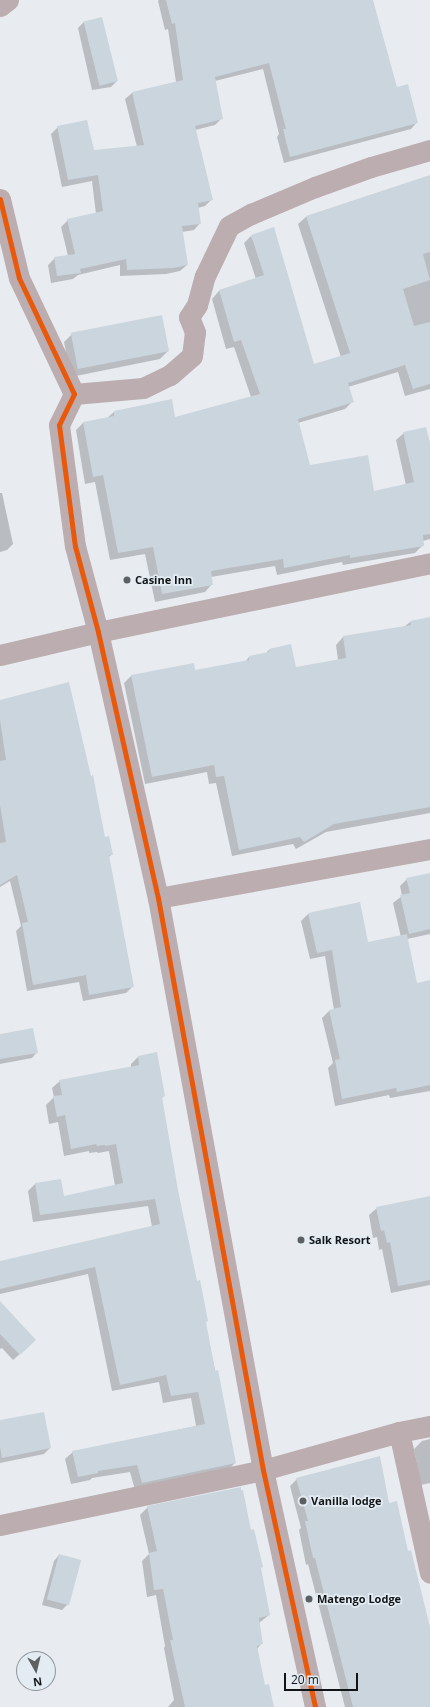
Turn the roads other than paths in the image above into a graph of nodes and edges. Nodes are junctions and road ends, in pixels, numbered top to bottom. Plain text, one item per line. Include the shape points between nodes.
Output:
1 (8, 0) edge
2 (0, 6) edge
3 (430, 150) edge
4 (0, 199) edge
5 (74, 394) junction
6 (430, 563) edge
7 (98, 632) junction
8 (0, 655) edge
9 (430, 850) edge
10 (158, 898) junction
11 (430, 1426) edge
12 (399, 1432) junction
13 (263, 1470) junction
14 (0, 1525) edge
15 (430, 1573) edge
16 (315, 1707) edge

1 - 2 street
3 - 5 street via 315,187 229,226 205,276 197,305 189,317 195,332 192,356 170,375 143,388
4 - 5 street via 19,278
5 - 7 street via 59,425 75,546
6 - 7 street
7 - 8 street
7 - 10 street
9 - 10 street
10 - 13 street
11 - 12 street
12 - 13 street
12 - 15 street
13 - 14 street
13 - 16 street

